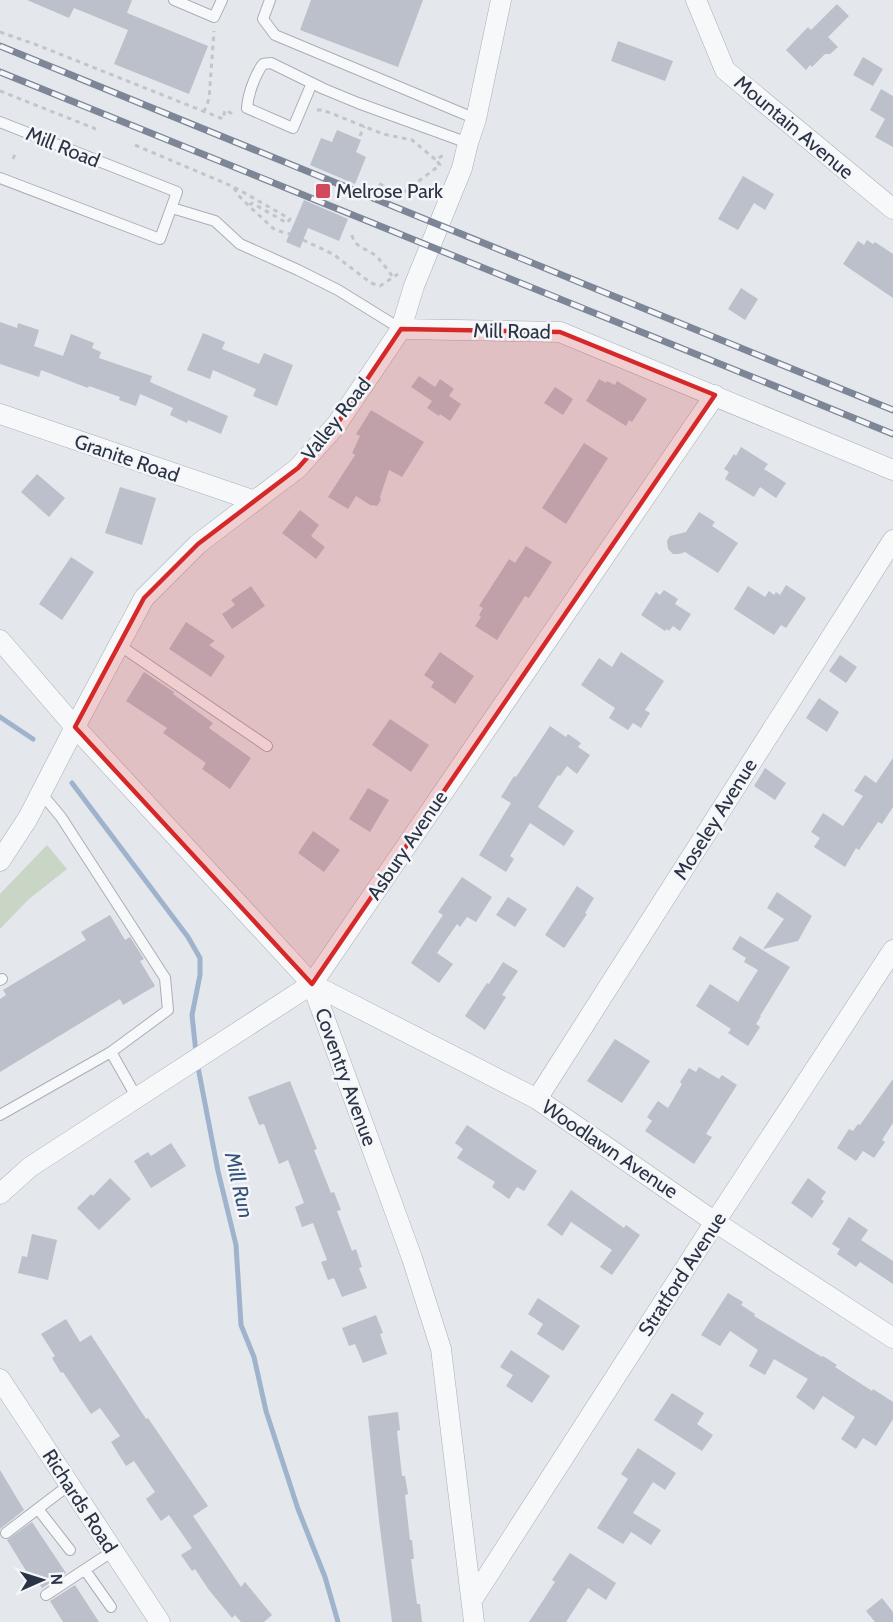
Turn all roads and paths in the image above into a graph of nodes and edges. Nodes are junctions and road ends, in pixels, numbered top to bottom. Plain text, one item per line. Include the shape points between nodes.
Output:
1 (174, 0) edge
2 (222, 0) edge
3 (270, 0) edge
4 (501, 0) edge
5 (696, 0) edge
6 (214, 17) junction
7 (0, 32) edge
8 (312, 83) junction
9 (0, 91) edge
10 (204, 112) junction
11 (313, 112) dead end
12 (236, 115) dead end
13 (476, 119) junction
14 (0, 122) edge
15 (364, 126) junction
16 (96, 129) dead end
17 (360, 136) dead end
18 (468, 143) junction
19 (135, 145) dead end
20 (446, 153) dead end
21 (436, 160) junction
22 (0, 178) edge
23 (379, 184) dead end
24 (234, 187) junction
25 (249, 206) junction
26 (172, 208) junction
27 (893, 209) edge
28 (290, 234) dead end
29 (352, 235) dead end
30 (303, 240) dead end
31 (403, 271) dead end
32 (393, 278) junction
33 (401, 329) junction
34 (715, 395) junction
35 (0, 414) edge
36 (893, 470) edge
37 (255, 501) junction
38 (893, 540) edge
39 (0, 640) edge
40 (119, 645) junction
41 (75, 727) junction
42 (267, 746) dead end
43 (41, 793) junction
44 (0, 861) edge
45 (893, 950) edge
46 (312, 984) junction
47 (111, 1052) junction
48 (136, 1098) junction
49 (537, 1099) junction
50 (0, 1115) edge
51 (0, 1194) edge
52 (716, 1222) junction
53 (893, 1338) edge
54 (0, 1379) edge
55 (69, 1485) junction
56 (38, 1509) junction
57 (6, 1533) dead end
58 (70, 1550) dead end
59 (113, 1551) junction
60 (85, 1570) junction
61 (46, 1595) dead end
62 (472, 1600) junction
63 (111, 1607) dead end
64 (160, 1622) edge
65 (474, 1622) edge

1 - 6 lane
2 - 6 lane
3 - 13 lane via 263,19 275,35
4 - 13 street, Valley Road
5 - 27 street, Mountain Avenue via 725,70
6 - 10 path via 209,99
7 - 10 path
8 - 8 lane via 271,63 263,64 247,108 293,128
8 - 18 lane
9 - 16 path
10 - 12 path via 223,119 225,110
11 - 15 path via 323,110
13 - 18 street, Valley Road
14 - 26 lane, Mill Road via 177,192
15 - 17 path
15 - 21 path via 412,140
18 - 33 street, Valley Road
19 - 24 path
20 - 21 path
21 - 23 path via 440,165 403,193
22 - 26 lane via 160,239
24 - 25 path
24 - 25 path via 290,219 287,223 252,203
25 - 28 path via 275,230
26 - 33 lane via 215,221 240,244 338,290
29 - 32 path via 353,242 375,255
30 - 32 path via 333,254 371,283 380,286
31 - 32 path
33 - 34 street, Mill Road via 560,332
33 - 37 street, Valley Road via 337,424 298,468
34 - 36 street, Mill Road
34 - 46 street, Asbury Avenue
35 - 37 street, Granite Road
37 - 40 street, Valley Road via 198,544 144,598
38 - 49 street, Moseley Avenue
39 - 41 street, Coventry Avenue
40 - 41 street, Valley Road
40 - 42 lane
41 - 43 street, Valley Road
41 - 46 street, Coventry Avenue
43 - 44 street, Valley Road
43 - 47 lane via 61,817 165,978 168,1010
45 - 52 street, Stratford Avenue
46 - 48 street, Asbury Avenue
46 - 49 street, Woodlawn Avenue
46 - 62 street, Coventry Avenue via 441,1349
47 - 48 lane
47 - 50 lane
48 - 51 street, Asbury Avenue via 30,1167
49 - 52 street, Woodlawn Avenue
52 - 53 street, Woodlawn Avenue
52 - 62 street, Stratford Avenue
54 - 55 street, Richards Road
55 - 56 lane
55 - 59 street, Richards Road
56 - 57 lane
56 - 58 lane
59 - 60 lane
59 - 64 street, Richards Road
60 - 61 lane
60 - 63 lane
62 - 65 street, Coventry Avenue

